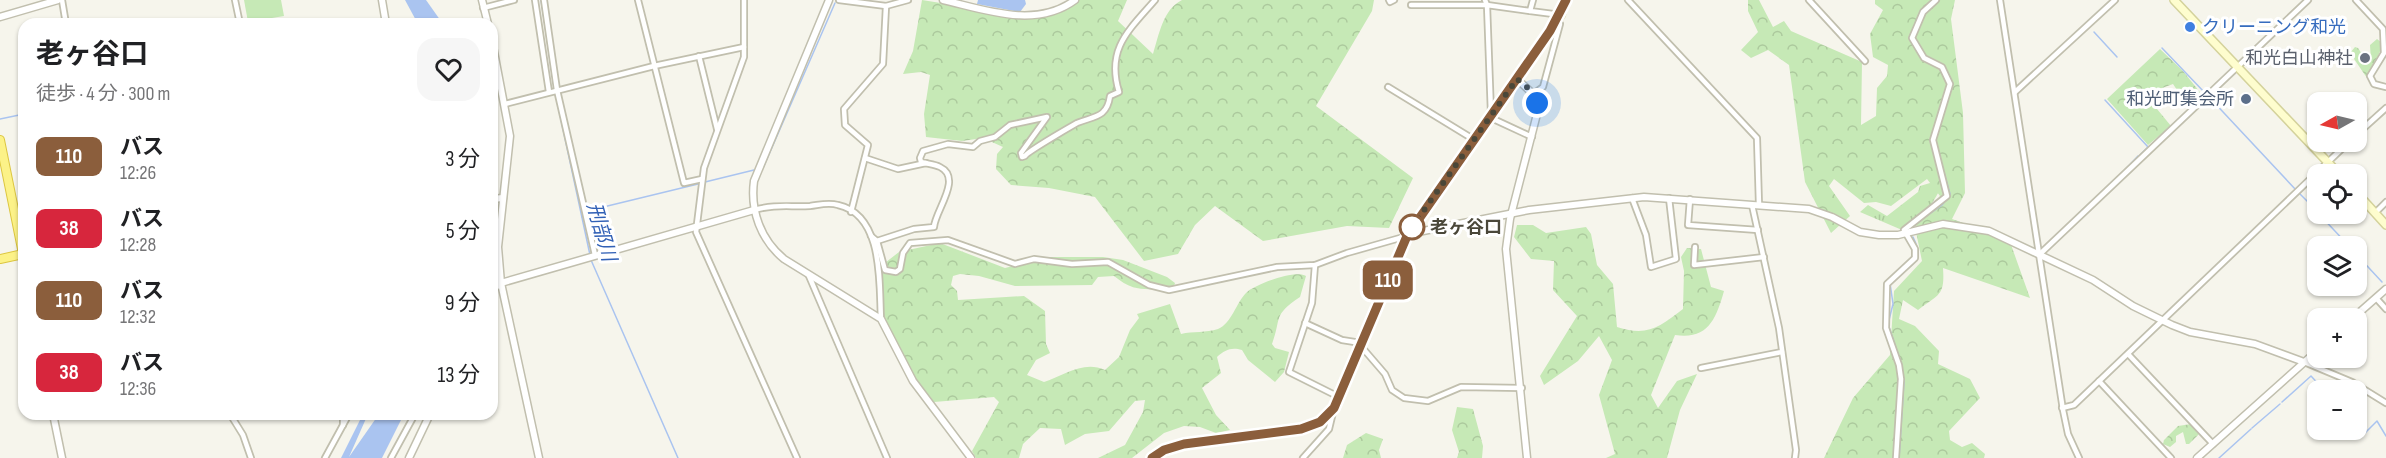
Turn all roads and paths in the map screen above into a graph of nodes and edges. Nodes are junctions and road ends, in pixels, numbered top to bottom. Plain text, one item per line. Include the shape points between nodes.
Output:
1 (60, 0) edge
2 (235, 0) edge
3 (382, 0) edge
4 (482, 0) edge
5 (514, 0) edge
6 (535, 0) edge
7 (544, 0) edge
8 (638, 0) edge
9 (744, 0) edge
10 (829, 0) edge
11 (839, 0) edge
12 (908, 0) edge
13 (947, 0) edge
14 (1075, 0) edge
15 (1155, 0) edge
16 (1389, 0) edge
17 (1394, 0) edge
18 (1533, 0) edge
19 (1628, 0) edge
20 (1809, 0) edge
21 (1936, 0) edge
22 (2000, 0) edge
23 (2115, 0) edge
24 (2174, 0) edge
25 (2308, 0) edge
26 (2356, 0) edge
27 (1568, 1) edge
28 (1486, 2) edge
29 (1411, 5) dead end
30 (886, 6) junction
31 (483, 8) junction
32 (1530, 11) junction
33 (1561, 15) junction
34 (0, 17) edge
35 (64, 18) edge
36 (239, 18) edge
37 (385, 18) edge
38 (486, 18) edge
39 (1560, 24) dead end
40 (2384, 29) edge
41 (744, 47) junction
42 (699, 56) junction
43 (1865, 61) dead end
44 (654, 66) junction
45 (2237, 67) junction
46 (498, 70) edge
47 (1517, 79) junction
48 (1388, 87) dead end
49 (2386, 87) edge
50 (557, 90) junction
51 (549, 92) junction
52 (2015, 92) junction
53 (1533, 94) junction
54 (505, 104) junction
55 (2386, 108) edge
56 (1490, 116) junction
57 (2367, 125) edge
58 (718, 131) junction
59 (1532, 137) junction
60 (1473, 139) junction
61 (0, 140) edge
62 (2338, 152) edge
63 (865, 158) junction
64 (2328, 162) junction
65 (926, 163) junction
66 (702, 179) junction
67 (498, 198) edge
68 (503, 198) junction
69 (1632, 198) junction
70 (1669, 198) junction
71 (1690, 199) junction
72 (2386, 202) edge
73 (2367, 204) edge
74 (1756, 205) junction
75 (754, 210) junction
76 (851, 212) junction
77 (1512, 213) junction
78 (2375, 213) junction
79 (697, 225) junction
80 (2386, 225) edge
81 (18, 228) edge
82 (1758, 230) junction
83 (1905, 234) junction
84 (1407, 235) junction
85 (871, 236) junction
86 (877, 241) junction
87 (1695, 247) dead end
88 (2040, 254) junction
89 (592, 256) junction
90 (1764, 257) junction
91 (18, 258) edge
92 (0, 259) edge
93 (1315, 265) junction
94 (809, 276) junction
95 (501, 282) junction
96 (498, 285) edge
97 (2386, 289) edge
98 (2376, 298) junction
99 (2364, 308) edge
100 (2386, 309) edge
101 (880, 319) junction
102 (2162, 320) junction
103 (1305, 323) junction
104 (1360, 344) junction
105 (1782, 352) junction
106 (2128, 354) junction
107 (2307, 359) edge
108 (2304, 362) junction
109 (1701, 368) dead end
110 (2099, 381) junction
111 (1522, 388) junction
112 (1339, 397) junction
113 (2386, 403) edge
114 (1334, 408) junction
115 (2062, 408) junction
116 (54, 420) edge
117 (234, 420) edge
118 (343, 420) edge
119 (346, 420) edge
120 (412, 420) edge
121 (427, 420) edge
122 (343, 425) junction
123 (2213, 444) junction
124 (62, 458) edge
125 (251, 458) edge
126 (325, 458) edge
127 (391, 458) edge
128 (409, 458) edge
129 (539, 458) edge
130 (797, 458) edge
131 (887, 458) edge
132 (971, 458) edge
133 (1152, 458) edge
134 (1303, 458) edge
135 (1527, 458) edge
136 (1795, 458) edge
137 (1896, 458) edge
138 (2079, 458) edge
139 (2171, 458) edge
140 (2197, 458) edge

1 - 34 street
1 - 35 street
2 - 36 street
3 - 37 street
4 - 31 street
5 - 31 street
6 - 51 street
7 - 50 street
8 - 44 street
9 - 41 street
10 - 75 street via 760,166 753,193
11 - 30 street
12 - 30 street
13 - 14 street via 1027,17 1054,12
15 - 65 street via 1122,39 1114,60 1119,92 1110,96 1101,115 1077,123 1022,157 1047,117 1010,125 995,137 968,148 948,144 923,151 920,158
16 - 17 street
18 - 32 street
19 - 74 street via 1757,138
20 - 43 street
21 - 83 street via 1923,12 1911,38 1924,58 1942,67 1950,84 1933,140 1947,196 1906,227
22 - 52 street
23 - 52 street
24 - 45 main road
25 - 45 street
26 - 40 street
27 - 33 main road
28 - 29 street
28 - 32 street
28 - 56 street
30 - 63 street via 883,64 844,109 845,125 867,145
31 - 38 street
32 - 33 street
33 - 47 main road
39 - 53 street via 1543,87
40 - 49 street via 2384,53 2370,76 2374,84
41 - 42 street
41 - 58 street
42 - 44 street
42 - 58 street
44 - 50 street
44 - 66 street via 684,183
45 - 64 main road
45 - 88 street
46 - 54 street
47 - 53 street
47 - 56 main road
48 - 60 street
50 - 51 street
50 - 89 street
51 - 54 street
52 - 88 street
53 - 59 street via 1537,103
54 - 68 street via 510,146
55 - 57 street
56 - 59 street
56 - 60 main road
58 - 66 street
59 - 77 street
60 - 84 main road
61 - 81 highway
62 - 64 street
63 - 65 street via 898,169
63 - 76 street
64 - 102 street
65 - 86 street via 939,166 948,181 934,227
66 - 79 street
67 - 68 street
68 - 95 street via 498,247
69 - 70 street
69 - 70 street via 1646,235 1651,267 1676,260
69 - 77 street
70 - 71 street
71 - 74 street
71 - 82 street via 1688,225
72 - 78 street
73 - 78 main road
74 - 82 street
74 - 83 street via 1822,213 1868,233
75 - 76 street via 775,204 828,204
75 - 79 street
75 - 94 street via 771,248
76 - 85 street via 868,227
77 - 84 street
77 - 111 street via 1507,266
78 - 80 main road
79 - 89 street
79 - 130 street via 696,232
82 - 90 street
83 - 88 street via 1935,225 1962,225 1989,231
83 - 137 street via 1915,249 1915,258 1887,284 1886,296 1886,328 1901,379
84 - 93 street
84 - 104 main road
85 - 86 street
85 - 101 street via 878,272
86 - 93 street via 885,270 889,272 900,269 910,243 941,240 1016,264 1034,259 1072,264 1108,262 1149,285 1169,290 1278,267
87 - 90 street via 1694,265 1700,266
88 - 102 street
88 - 115 street
89 - 95 street
90 - 105 street
91 - 92 highway
93 - 103 street via 1316,281
94 - 101 street
94 - 131 street
95 - 96 street
95 - 129 street
97 - 98 street
98 - 99 street
98 - 100 street
101 - 132 street via 913,381
102 - 106 street
102 - 108 street via 2190,332 2255,344
103 - 104 street
103 - 112 street via 1289,372
104 - 111 street via 1385,374 1392,390 1404,398 1428,401 1461,387
104 - 112 main road
105 - 109 street
105 - 136 street
106 - 110 street
106 - 123 street
107 - 108 street
108 - 113 street via 2352,382
108 - 123 street
110 - 115 street via 2074,405
110 - 139 street
111 - 135 street
112 - 114 main road
114 - 133 main road via 1320,422 1301,429 1184,444
114 - 134 street via 1329,429
115 - 138 street
116 - 124 street
117 - 125 street
118 - 122 street
119 - 122 street
120 - 127 street
121 - 128 street
122 - 126 street
123 - 140 street

